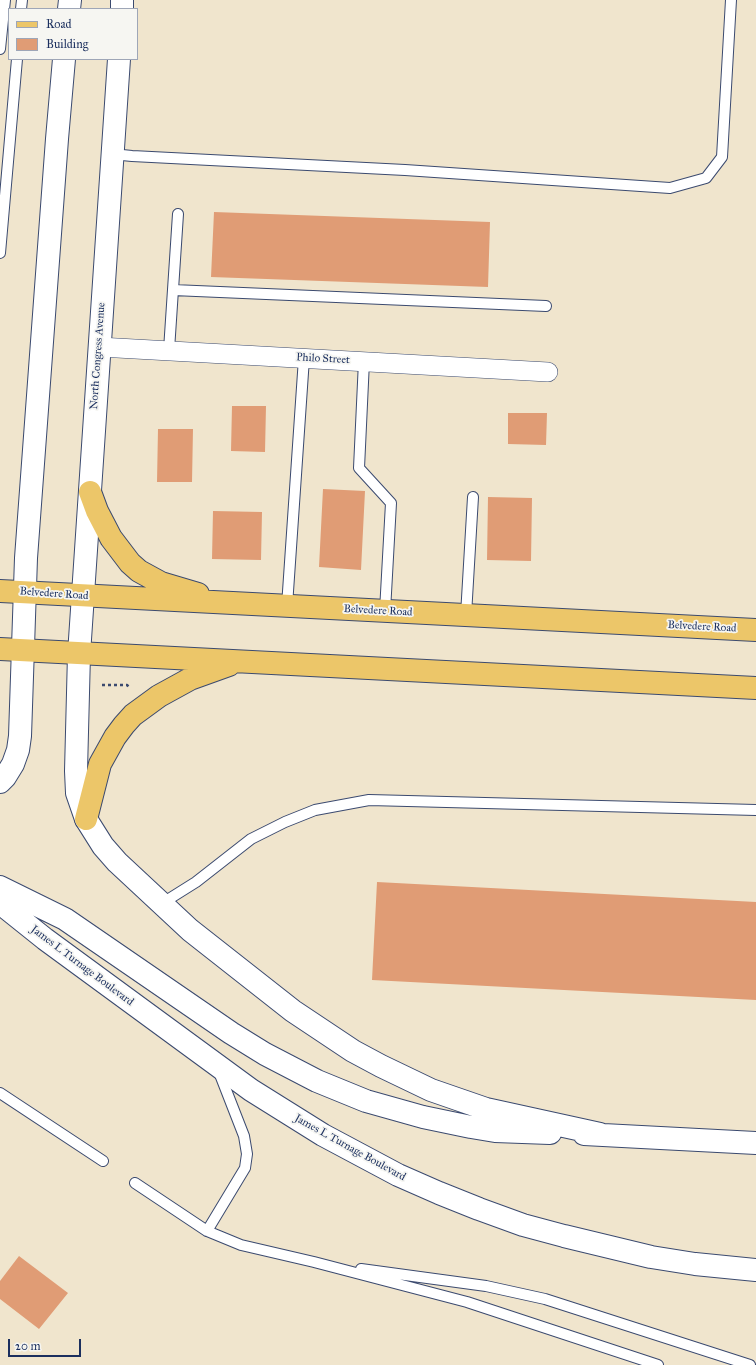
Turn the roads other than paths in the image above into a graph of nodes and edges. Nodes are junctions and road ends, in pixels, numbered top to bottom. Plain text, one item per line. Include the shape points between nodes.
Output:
1 (5, 0) edge
2 (731, 0) edge
3 (0, 49) edge
4 (17, 60) edge
5 (64, 60) edge
6 (119, 60) edge
7 (112, 154) junction
8 (178, 214) dead end
9 (0, 253) edge
10 (173, 290) junction
11 (546, 306) dead end
12 (99, 347) junction
13 (169, 350) junction
14 (304, 358) junction
15 (364, 362) junction
16 (548, 372) dead end
17 (90, 492) junction
18 (474, 497) dead end
19 (0, 591) edge
20 (26, 592) junction
21 (83, 596) junction
22 (230, 604) junction
23 (286, 606) junction
24 (385, 611) junction
25 (466, 615) junction
26 (756, 630) edge
27 (0, 649) edge
28 (24, 651) junction
29 (79, 654) junction
30 (239, 661) junction
31 (756, 688) edge
32 (0, 782) edge
33 (756, 810) edge
34 (86, 819) junction
35 (0, 887) edge
36 (0, 903) edge
37 (161, 904) junction
38 (216, 1065) junction
39 (0, 1092) edge
40 (600, 1134) junction
41 (756, 1143) edge
42 (103, 1161) dead end
43 (135, 1183) dead end
44 (207, 1231) junction
45 (314, 1262) junction
46 (756, 1270) edge
47 (658, 1365) edge
48 (750, 1365) edge

1 - 3 lane
2 - 7 lane via 722,157 706,178 670,188
4 - 9 lane
5 - 20 street
6 - 7 street, North Congress Avenue
7 - 12 street, North Congress Avenue
8 - 10 lane
10 - 11 lane
10 - 13 lane
12 - 13 street, Philo Street
12 - 17 street, North Congress Avenue
13 - 14 street, Philo Street
14 - 15 street, Philo Street
14 - 23 lane
15 - 16 street, Philo Street
15 - 24 lane via 359,468 391,503
17 - 21 street, North Congress Avenue
17 - 22 main road via 111,538 122,555 139,571 161,583
18 - 25 lane
19 - 20 main road, Belvedere Road
20 - 21 main road, Belvedere Road
20 - 28 street
21 - 22 main road, Belvedere Road
21 - 29 street, North Congress Avenue
22 - 23 main road, Belvedere Road
23 - 24 main road, Belvedere Road
24 - 25 main road, Belvedere Road
25 - 26 main road, Belvedere Road
27 - 28 main road
28 - 29 main road
28 - 32 street via 18,750 13,764
29 - 30 main road
29 - 34 street, North Congress Avenue via 76,771 77,792
30 - 31 main road
30 - 34 main road via 176,686 158,696 129,720 115,737 100,764
33 - 37 lane via 369,800 315,810 251,839 196,882
34 - 37 street, North Congress Avenue via 93,833 112,857
35 - 40 street via 65,919 265,1054 291,1069 343,1092 393,1109 472,1127 517,1132
36 - 38 street, James L Turnage Boulevard
37 - 40 street, North Congress Avenue via 293,1011 381,1066 431,1090 486,1109
38 - 44 lane via 244,1136 247,1154 245,1168
38 - 46 street, James L Turnage Boulevard via 283,1111 359,1155 439,1194 530,1227 616,1250 695,1264
39 - 42 lane
40 - 41 street
43 - 44 lane
44 - 45 lane via 241,1245
45 - 47 lane via 467,1302
45 - 48 lane via 486,1286 545,1299

